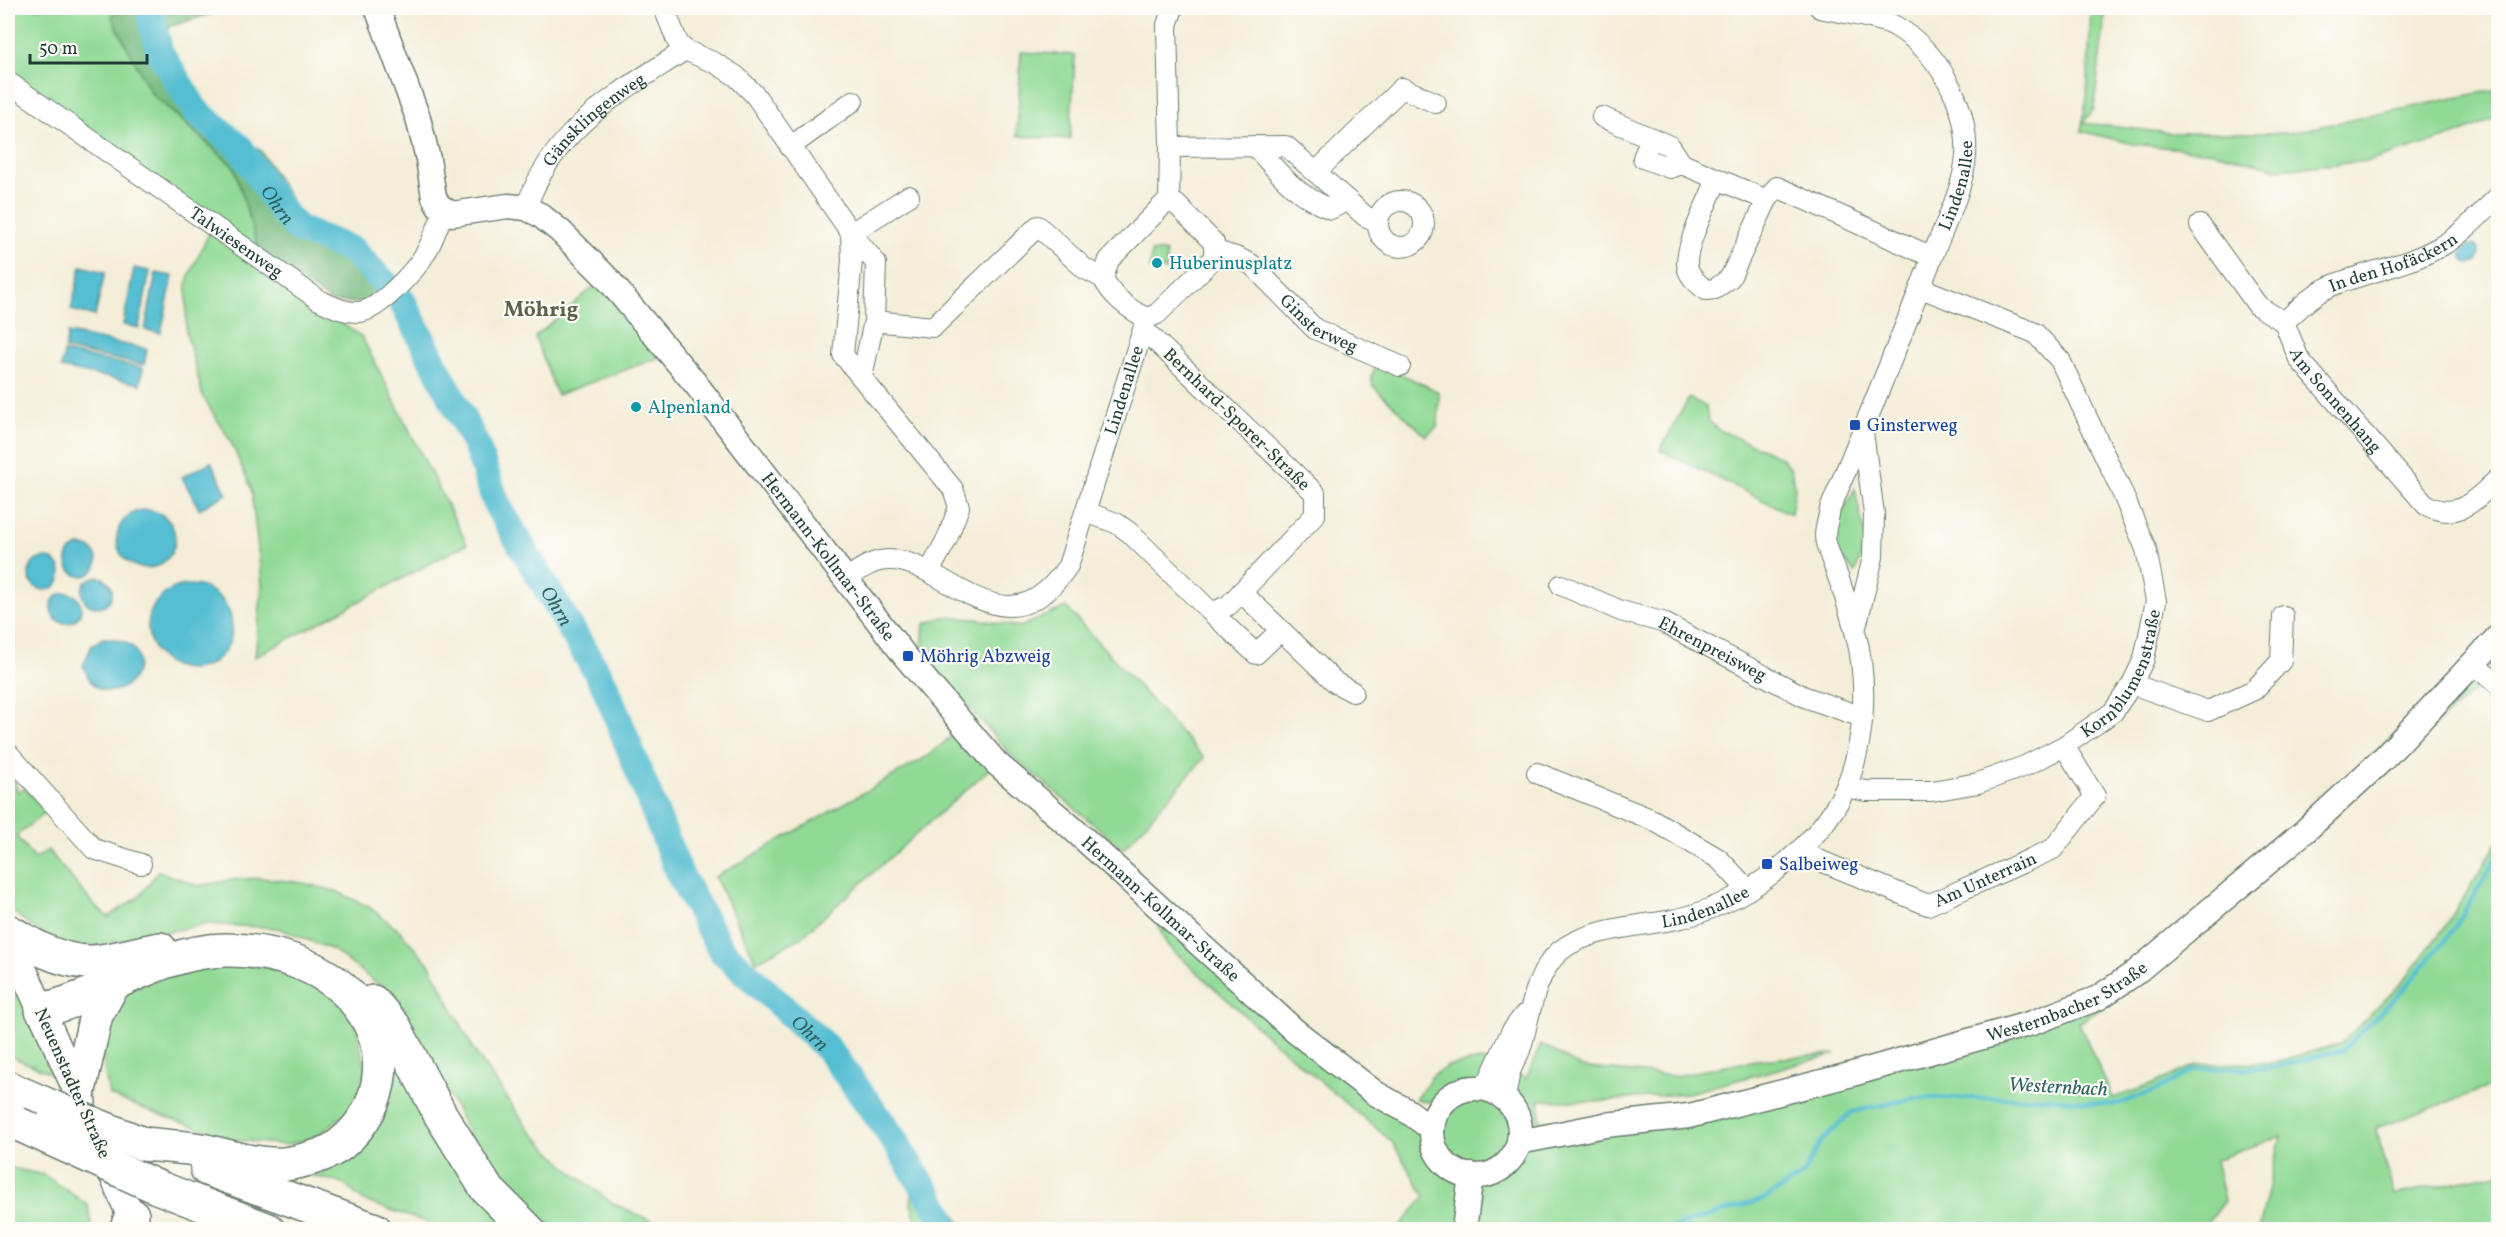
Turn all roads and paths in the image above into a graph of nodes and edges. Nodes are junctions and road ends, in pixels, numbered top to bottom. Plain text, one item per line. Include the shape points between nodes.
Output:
1 (377, 8) edge
2 (664, 8) edge
3 (1173, 8) edge
4 (1820, 8) edge
5 (1895, 16) edge
6 (686, 50) junction
7 (8, 82) edge
8 (853, 100) dead end
9 (1436, 103) dead end
10 (1602, 117) dead end
11 (1255, 146) junction
12 (790, 147) junction
13 (1170, 147) junction
14 (1316, 172) junction
15 (1718, 179) junction
16 (909, 196) dead end
17 (2499, 197) edge
18 (1347, 200) junction
19 (1767, 200) junction
20 (1169, 202) junction
21 (526, 208) junction
22 (444, 211) junction
23 (1378, 222) dead end
24 (2200, 225) dead end
25 (851, 233) junction
26 (1216, 251) junction
27 (1932, 257) junction
28 (1103, 278) junction
29 (1921, 288) junction
30 (874, 321) junction
31 (2284, 322) junction
32 (1145, 324) junction
33 (1400, 366) dead end
34 (862, 377) junction
35 (1863, 429) junction
36 (2499, 479) edge
37 (1086, 512) junction
38 (928, 572) junction
39 (845, 579) junction
40 (1560, 585) dead end
41 (1241, 592) junction
42 (1212, 613) junction
43 (2283, 616) dead end
44 (1281, 630) junction
45 (1855, 632) junction
46 (2499, 637) edge
47 (2473, 664) junction
48 (2132, 684) junction
49 (2499, 684) edge
50 (1353, 692) dead end
51 (1862, 717) junction
52 (2064, 746) junction
53 (8, 753) edge
54 (1537, 773) dead end
55 (1846, 787) junction
56 (1802, 849) junction
57 (141, 864) dead end
58 (1748, 890) junction
59 (8, 931) edge
60 (8, 936) edge
61 (87, 962) junction
62 (113, 984) junction
63 (39, 1005) junction
64 (1529, 1008) junction
65 (1313, 1045) junction
66 (8, 1088) edge
67 (1481, 1088) junction
68 (66, 1102) junction
69 (1441, 1104) junction
70 (1511, 1108) junction
71 (10, 1122) edge
72 (1605, 1125) junction
73 (1432, 1129) junction
74 (1519, 1142) junction
75 (143, 1144) junction
76 (1471, 1175) junction
77 (132, 1225) edge
78 (268, 1230) edge
79 (375, 1230) edge
80 (528, 1230) edge
81 (1464, 1230) edge

1 - 22 street via 418,118 434,197
2 - 6 street via 678,43
3 - 13 street via 1167,25
4 - 5 street, Lindenallee
5 - 27 street, Lindenallee via 1948,79 1961,117 1966,155 1960,188
6 - 12 street via 736,76 755,95
6 - 21 street, Gänsklingenweg via 580,123 546,165
7 - 22 street, Talwiesenweg via 319,300 347,312 373,308 414,269 425,255
8 - 12 street
9 - 14 street via 1402,88
10 - 15 street via 1670,146 1682,164
11 - 13 street
11 - 14 street via 1286,146
11 - 18 street via 1310,201 1331,209
12 - 25 street
13 - 20 street
14 - 18 street
15 - 19 street
15 - 19 street via 1693,237 1687,265 1694,281 1706,290 1715,289 1730,278
16 - 25 street
17 - 31 street, In den Hofäckern via 2443,246 2400,266 2331,286 2312,296
18 - 23 street
19 - 27 street via 1777,187
20 - 26 street via 1176,204 1214,243
20 - 28 street via 1109,260
21 - 22 street
21 - 39 street, Hermann-Kollmar-Straße via 560,231 607,278 720,414
24 - 31 street, Am Sonnenhang via 2259,306
25 - 30 street via 876,263
25 - 34 street via 843,355
26 - 32 street via 1214,258
26 - 33 street, Ginsterweg via 1251,264 1316,329
27 - 29 street, Lindenallee
28 - 30 street, Bernhard-Sporer-Straße via 1085,269 1038,226 933,327
28 - 32 street, Bernhard-Sporer-Straße via 1107,287
29 - 35 street, Lindenallee
29 - 48 street, Kornblumenstraße via 2035,333 2060,360 2146,549 2156,601 2144,659
30 - 34 street
31 - 36 street, Am Sonnenhang via 2299,359 2426,505 2438,511 2464,508
32 - 37 street, Lindenallee
32 - 41 street, Bernhard-Sporer-Straße via 1315,493 1315,515
34 - 38 street via 953,489 959,507
35 - 45 street, Lindenallee via 1874,514 1873,556
35 - 45 street, Lindenallee via 1830,509 1825,537
37 - 38 street, Lindenallee via 1068,566 1056,584 1027,603 994,606
37 - 42 street via 1129,532
38 - 39 street, Lindenallee via 889,559 864,566
39 - 65 street, Hermann-Kollmar-Straße via 955,718 996,763
40 - 51 street, Ehrenpreisweg via 1621,611 1662,622 1804,698
41 - 42 street, Bernhard-Sporer-Straße via 1229,605
41 - 44 street
42 - 44 street via 1256,654
43 - 48 street via 2281,661 2254,690 2208,711
44 - 50 street via 1336,683
45 - 51 street, Lindenallee
46 - 47 street, Westernbacher Straße
47 - 49 street
47 - 72 street, Westernbacher Straße via 2384,758 2305,831 2135,973 2097,998 2032,1023 1827,1081 1689,1116
48 - 52 street, Kornblumenstraße via 2113,712
51 - 55 street, Lindenallee
52 - 55 street, Kornblumenstraße via 1978,783 1932,791 1866,791
52 - 56 street, Am Unterrain via 2095,796 2053,849 1928,904 1816,859
53 - 57 street via 94,849
54 - 58 street via 1653,820 1719,859
55 - 56 street, Lindenallee via 1830,816
56 - 58 street, Lindenallee
58 - 64 street, Lindenallee via 1676,920 1577,941 1559,952 1547,968
59 - 61 highway via 62,958
60 - 63 main road, Neuenstadter Straße
61 - 63 highway via 58,982
61 - 80 highway via 225,940 301,952 333,969 365,993 394,1026 440,1114 486,1188
62 - 63 highway via 66,1005
62 - 68 highway via 96,1015
62 - 75 highway via 166,960 195,953 261,953 298,962 326,976 353,999 370,1022 381,1062 372,1107 358,1128 340,1145 315,1157 289,1164 244,1161 204,1151
63 - 68 main road, Neuenstadter Straße
64 - 67 street via 1511,1032 1489,1080
64 - 70 street, Lindenallee via 1521,1048 1510,1071
65 - 69 street via 1416,1099
65 - 73 street, Hermann-Kollmar-Straße via 1375,1093
66 - 68 highway
67 - 69 street via 1466,1088
67 - 70 street via 1495,1091
68 - 75 highway, bridge
68 - 77 main road, Neuenstadter Straße
69 - 73 street
70 - 72 street via 1541,1122 1576,1120
70 - 74 street via 1520,1128
71 - 78 highway, bridge via 157,1187
72 - 74 street, Westernbacher Straße
73 - 76 street via 1437,1152 1446,1164
74 - 76 street via 1508,1162 1496,1171
75 - 79 highway
76 - 81 street

